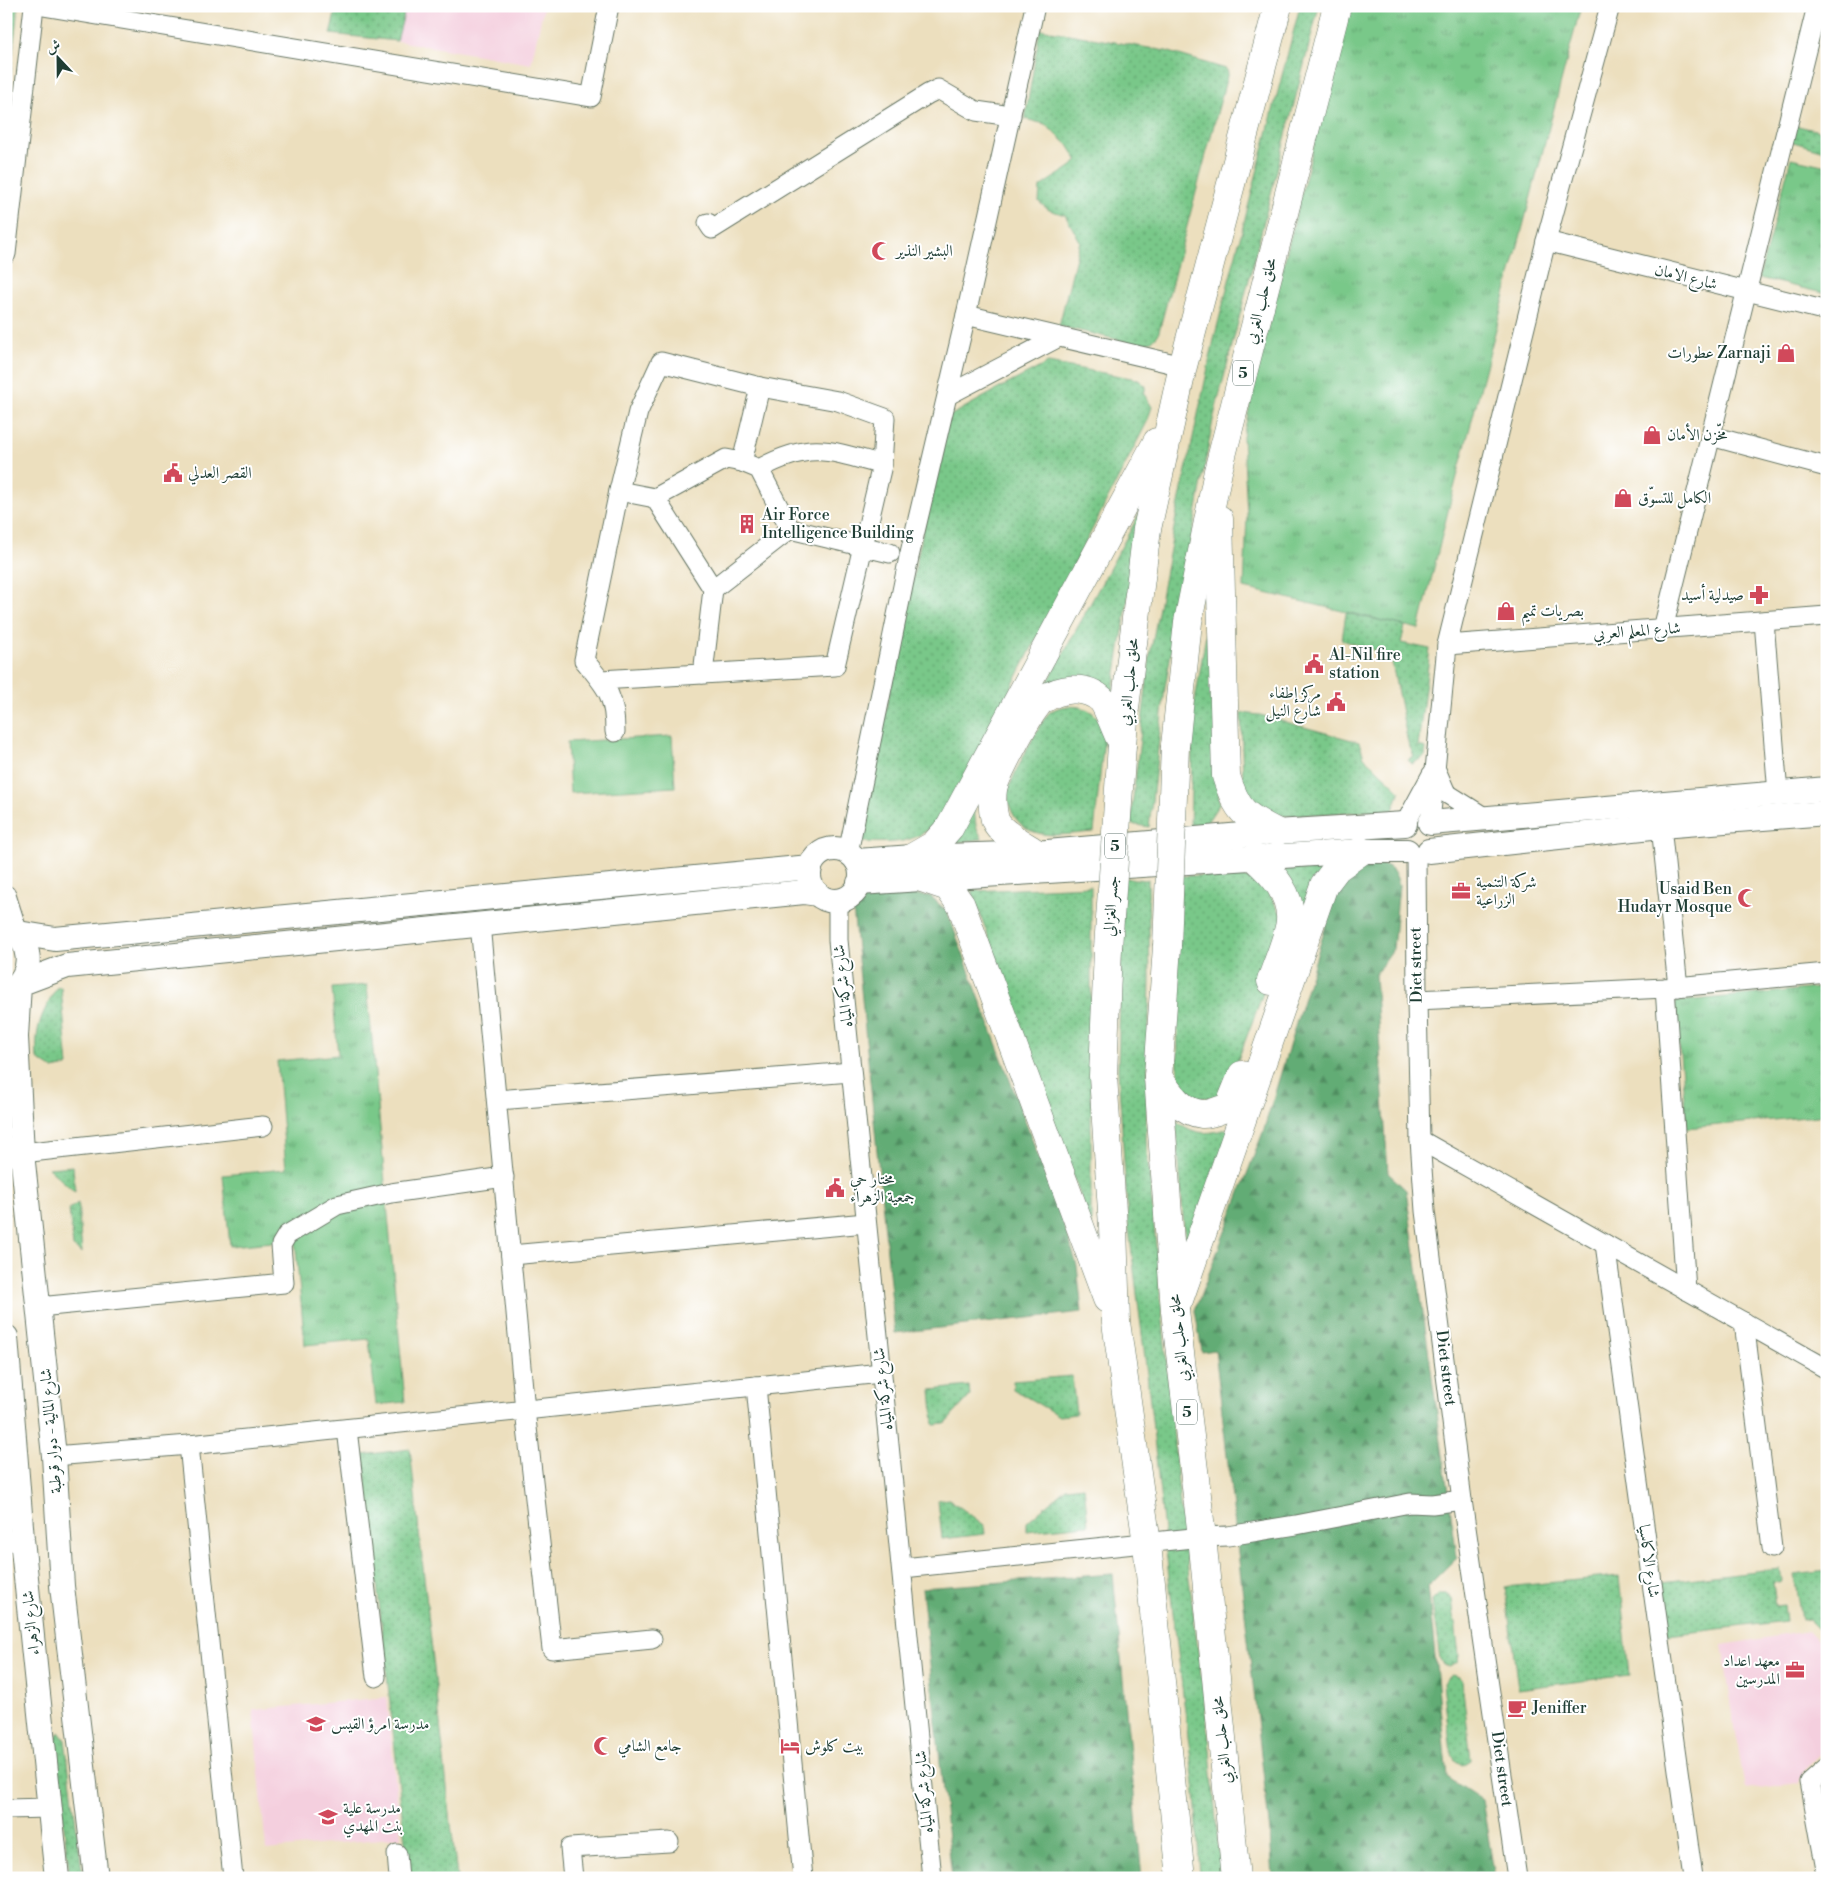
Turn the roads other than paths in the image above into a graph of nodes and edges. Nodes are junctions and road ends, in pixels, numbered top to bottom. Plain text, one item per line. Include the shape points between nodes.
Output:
1 (34, 6) edge
2 (43, 6) edge
3 (609, 6) edge
4 (1035, 6) edge
5 (1278, 6) edge
6 (1337, 6) edge
7 (1610, 6) edge
8 (1817, 6) edge
9 (1010, 116) junction
10 (708, 223) dead end
11 (1546, 241) junction
12 (6, 254) edge
13 (1746, 292) junction
14 (1827, 311) edge
15 (966, 315) junction
16 (1059, 337) junction
17 (1183, 366) junction
18 (760, 387) junction
19 (948, 395) junction
20 (1173, 412) junction
21 (1711, 436) junction
22 (742, 462) junction
23 (882, 465) junction
24 (1827, 467) edge
25 (760, 469) junction
26 (1218, 471) junction
27 (619, 491) junction
28 (655, 498) junction
29 (790, 530) junction
30 (864, 546) junction
31 (890, 553) dead end
32 (713, 589) junction
33 (1827, 616) edge
34 (1764, 621) junction
35 (1663, 629) junction
36 (1448, 645) junction
37 (703, 674) junction
38 (601, 680) junction
39 (616, 732) dead end
40 (1122, 745) junction
41 (1436, 769) junction
42 (1827, 789) edge
43 (1778, 794) junction
44 (1827, 813) edge
45 (1484, 817) junction
46 (1430, 823) junction
47 (1405, 824) junction
48 (1661, 826) junction
49 (1276, 832) junction
50 (1361, 851) junction
51 (1418, 852) junction
52 (1036, 853) junction
53 (1255, 858) junction
54 (855, 866) junction
55 (810, 867) junction
56 (917, 868) junction
57 (6, 895) edge
58 (828, 898) junction
59 (480, 924) junction
60 (12, 929) edge
61 (1827, 973) edge
62 (1672, 987) junction
63 (12, 989) edge
64 (1417, 1000) junction
65 (851, 1072) junction
66 (1158, 1077) junction
67 (496, 1100) junction
68 (263, 1126) dead end
69 (1420, 1140) junction
70 (22, 1152) junction
71 (504, 1176) junction
72 (866, 1223) junction
73 (1605, 1244) junction
74 (511, 1254) junction
75 (1686, 1290) junction
76 (39, 1307) junction
77 (1175, 1311) junction
78 (1116, 1322) junction
79 (1744, 1322) junction
80 (6, 1337) edge
81 (1827, 1369) edge
82 (881, 1373) junction
83 (756, 1386) junction
84 (9, 1402) edge
85 (526, 1410) junction
86 (347, 1429) junction
87 (189, 1445) junction
88 (54, 1456) junction
89 (1462, 1500) junction
90 (1202, 1537) junction
91 (14, 1540) edge
92 (1147, 1544) junction
93 (1772, 1548) dead end
94 (903, 1568) junction
95 (652, 1639) dead end
96 (376, 1677) dead end
97 (76, 1708) junction
98 (40, 1710) junction
99 (1827, 1767) edge
100 (49, 1808) junction
101 (6, 1809) edge
102 (669, 1842) dead end
103 (396, 1854) dead end
104 (1827, 1875) edge
105 (58, 1878) edge
106 (96, 1878) edge
107 (233, 1878) edge
108 (399, 1878) edge
109 (573, 1878) edge
110 (803, 1878) edge
111 (932, 1878) edge
112 (1181, 1878) edge
113 (1236, 1878) edge
114 (1517, 1878) edge
115 (1693, 1878) edge

1 - 12 street
2 - 3 street via 591,97
4 - 9 street
5 - 17 highway, محلق حلب الغربي / 5
6 - 26 highway, محلق حلب الغربي / 5
7 - 11 street
8 - 13 street
9 - 10 street via 976,111 938,89 712,229
9 - 15 street
11 - 13 street, شارع الامان
11 - 36 street
13 - 14 street, شارع الامان
13 - 21 street
15 - 16 street
15 - 19 street
16 - 17 street
16 - 19 street
17 - 20 highway, محلق حلب الغربي / 5
18 - 22 street
18 - 23 street via 838,401 885,418
18 - 27 street via 661,362 638,412
19 - 54 street via 909,557
20 - 40 highway, محلق حلب الغربي / 5 via 1147,529
20 - 56 highway via 950,826
21 - 24 street
21 - 35 street
22 - 25 street
22 - 28 street via 726,459
23 - 25 street via 817,450 796,452
23 - 30 street
25 - 29 street
26 - 49 highway via 1226,776 1233,797 1249,818
26 - 66 highway, محلق حلب الغربي / 5, bridge via 1188,622 1175,746
27 - 28 street
27 - 38 street via 584,660
28 - 32 street
29 - 30 street
29 - 32 street
30 - 31 street
30 - 37 street via 835,666
32 - 37 street
33 - 34 street, شارع المعلم العربي
34 - 35 street, شارع المعلم العربي
34 - 43 street
35 - 36 street, شارع المعلم العربي
36 - 41 street
37 - 38 street
38 - 39 street via 612,698
40 - 52 highway via 1102,700 1084,689 1063,690 1041,700 994,783 992,803 996,821 1008,835
40 - 78 highway, جسر الغزالي / 5, bridge via 1103,1076
41 - 45 street via 1446,793
41 - 46 street
41 - 47 street
42 - 43 main road
43 - 45 main road
44 - 48 main road
45 - 46 main road
46 - 47 main road via 1414,819
46 - 51 main road via 1436,840
47 - 49 main road
47 - 51 main road via 1400,842
48 - 51 main road
48 - 62 street
49 - 52 main road
50 - 51 main road
50 - 53 main road
50 - 77 highway via 1337,868 1324,885
51 - 64 street, Diet street
52 - 56 main road
53 - 56 main road
53 - 66 highway via 1274,875 1288,903 1290,922 1239,1085 1228,1107 1203,1114 1184,1108
54 - 55 main road via 841,850 826,851
54 - 56 main road
54 - 58 main road via 851,895
55 - 58 main road via 810,882
55 - 60 main road via 56,939
56 - 78 highway via 948,887 962,905
57 - 60 street
58 - 59 main road via 804,892
58 - 65 street, شارع شركة المياه via 838,940
59 - 63 main road via 67,966
59 - 67 street
60 - 63 main road, شارع المالية - دوار قرطبة via 24,943 28,964 25,975
61 - 62 street
62 - 64 street
62 - 75 street
63 - 70 main road, شارع المالية - دوار قرطبة
64 - 69 street, Diet street
65 - 67 street
65 - 72 street, شارع شركة المياه
66 - 77 highway, محلق حلب الغربي / 5
67 - 71 street
68 - 70 street
69 - 73 street
69 - 89 street, Diet street via 1425,1211
70 - 76 main road, شارع المالية - دوار قرطبة
71 - 74 street
71 - 76 street via 391,1193 337,1205 287,1235 281,1245 284,1282
72 - 74 street
72 - 82 street, شارع شركة المياه
73 - 75 street
73 - 115 street, شارع الاكاسيا
74 - 85 street
75 - 79 street
76 - 88 main road, شارع المالية - دوار قرطبة
77 - 90 highway, محلق حلب الغربي / 5
78 - 92 highway, 5
79 - 81 street
79 - 93 street
80 - 84 main road, شارع الزهراء
82 - 83 street
82 - 94 street, شارع شركة المياه
83 - 85 street
83 - 110 street
84 - 91 main road, شارع الزهراء
85 - 86 street
85 - 95 street via 552,1649
86 - 87 street
86 - 96 street
87 - 88 street
87 - 107 street
88 - 97 main road, شارع المالية - دوار قرطبة via 62,1586
89 - 90 street via 1410,1503 1296,1525
89 - 114 street, Diet street
90 - 92 street
90 - 113 highway, محلق حلب الغربي / 5
91 - 98 main road, شارع الزهراء
92 - 94 street
92 - 112 highway, 5
94 - 111 street, شارع شركة المياه
97 - 98 main road
97 - 106 main road, شارع المالية - دوار قرطبة
98 - 100 main road, شارع الزهراء
99 - 104 street via 1810,1782
100 - 101 street
100 - 105 main road, شارع الزهراء
102 - 109 street via 570,1848
103 - 108 street

